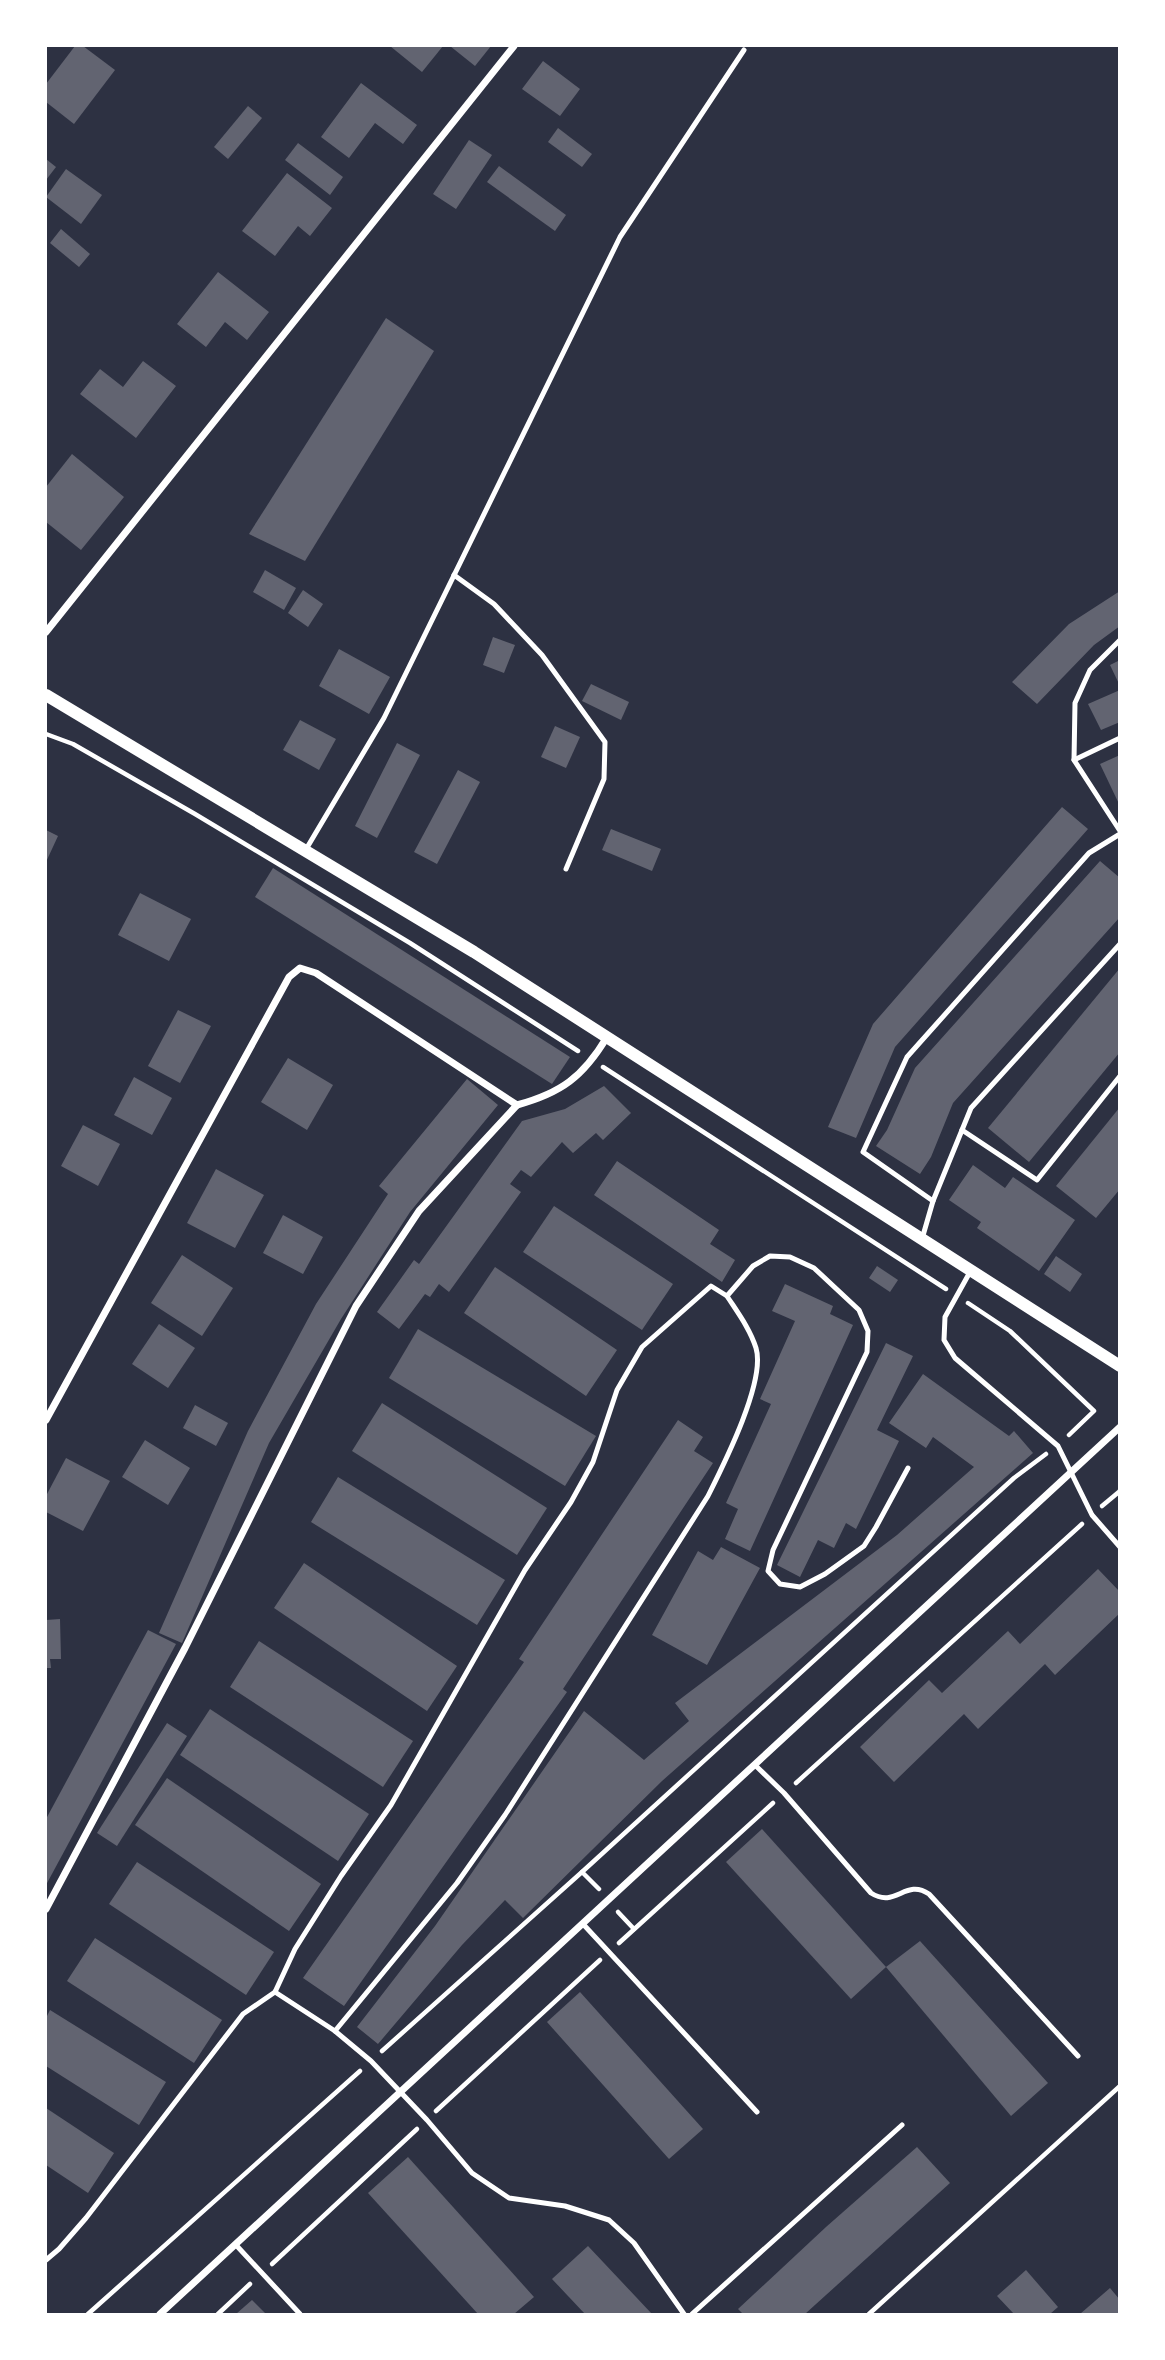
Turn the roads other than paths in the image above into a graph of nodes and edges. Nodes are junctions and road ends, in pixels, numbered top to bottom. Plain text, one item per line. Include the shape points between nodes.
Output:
1 (514, 46) edge
2 (744, 50) dead end
3 (454, 575) junction
4 (46, 632) edge
5 (1119, 640) edge
6 (46, 695) edge
7 (1119, 738) edge
8 (1074, 760) junction
9 (1119, 832) edge
10 (305, 851) junction
11 (566, 869) dead end
12 (1119, 944) edge
13 (607, 1037) junction
14 (1119, 1076) edge
15 (517, 1105) junction
16 (962, 1130) junction
17 (933, 1201) junction
18 (922, 1239) junction
19 (971, 1270) junction
20 (727, 1296) junction
21 (1119, 1366) edge
22 (46, 1420) edge
23 (1119, 1427) edge
24 (908, 1468) dead end
25 (1072, 1471) junction
26 (1119, 1547) edge
27 (756, 1766) junction
28 (46, 1909) edge
29 (583, 1924) junction
30 (275, 1992) junction
31 (335, 2031) junction
32 (1078, 2056) dead end
33 (401, 2092) junction
34 (757, 2112) dead end
35 (902, 2125) dead end
36 (236, 2245) junction
37 (46, 2260) edge
38 (160, 2315) edge
39 (300, 2315) edge
40 (684, 2315) edge
41 (692, 2315) edge

1 - 4 street
2 - 3 lane via 620,237
3 - 10 lane via 384,718
3 - 11 lane via 494,604 542,655 605,742 604,779
5 - 8 lane via 1090,670 1075,702
6 - 10 street
7 - 8 lane
8 - 9 lane
9 - 17 lane via 1089,853 907,1057 863,1152
10 - 13 street
12 - 16 lane via 971,1108
13 - 15 street via 572,1082 546,1097
13 - 18 street
14 - 16 lane via 1037,1180
15 - 22 street via 316,972 300,968 289,976
15 - 28 street via 419,1211 356,1306 185,1648
16 - 17 lane
17 - 18 lane
18 - 19 street
19 - 21 street
19 - 25 lane via 945,1317 944,1340 955,1358 1058,1446
20 - 24 lane via 753,1266 770,1256 790,1257 814,1268 859,1310 868,1331 867,1352 773,1550 768,1571 780,1584 800,1587 864,1546
20 - 30 lane via 711,1286 642,1347 613,1398 593,1462 571,1502 525,1570 391,1805 295,1949
20 - 31 lane via 749,1331 758,1370 708,1496 505,1815 457,1883
23 - 25 street
25 - 26 lane via 1092,1515
25 - 27 street
27 - 29 street
27 - 32 lane via 871,1893 890,1900 911,1888 929,1894
29 - 33 street
29 - 34 lane
30 - 31 lane
30 - 37 lane via 243,2014 86,2218
31 - 33 lane
33 - 36 street
33 - 40 lane via 472,2174 509,2197 565,2206 609,2220 634,2243
35 - 41 lane
36 - 38 street
36 - 39 lane

